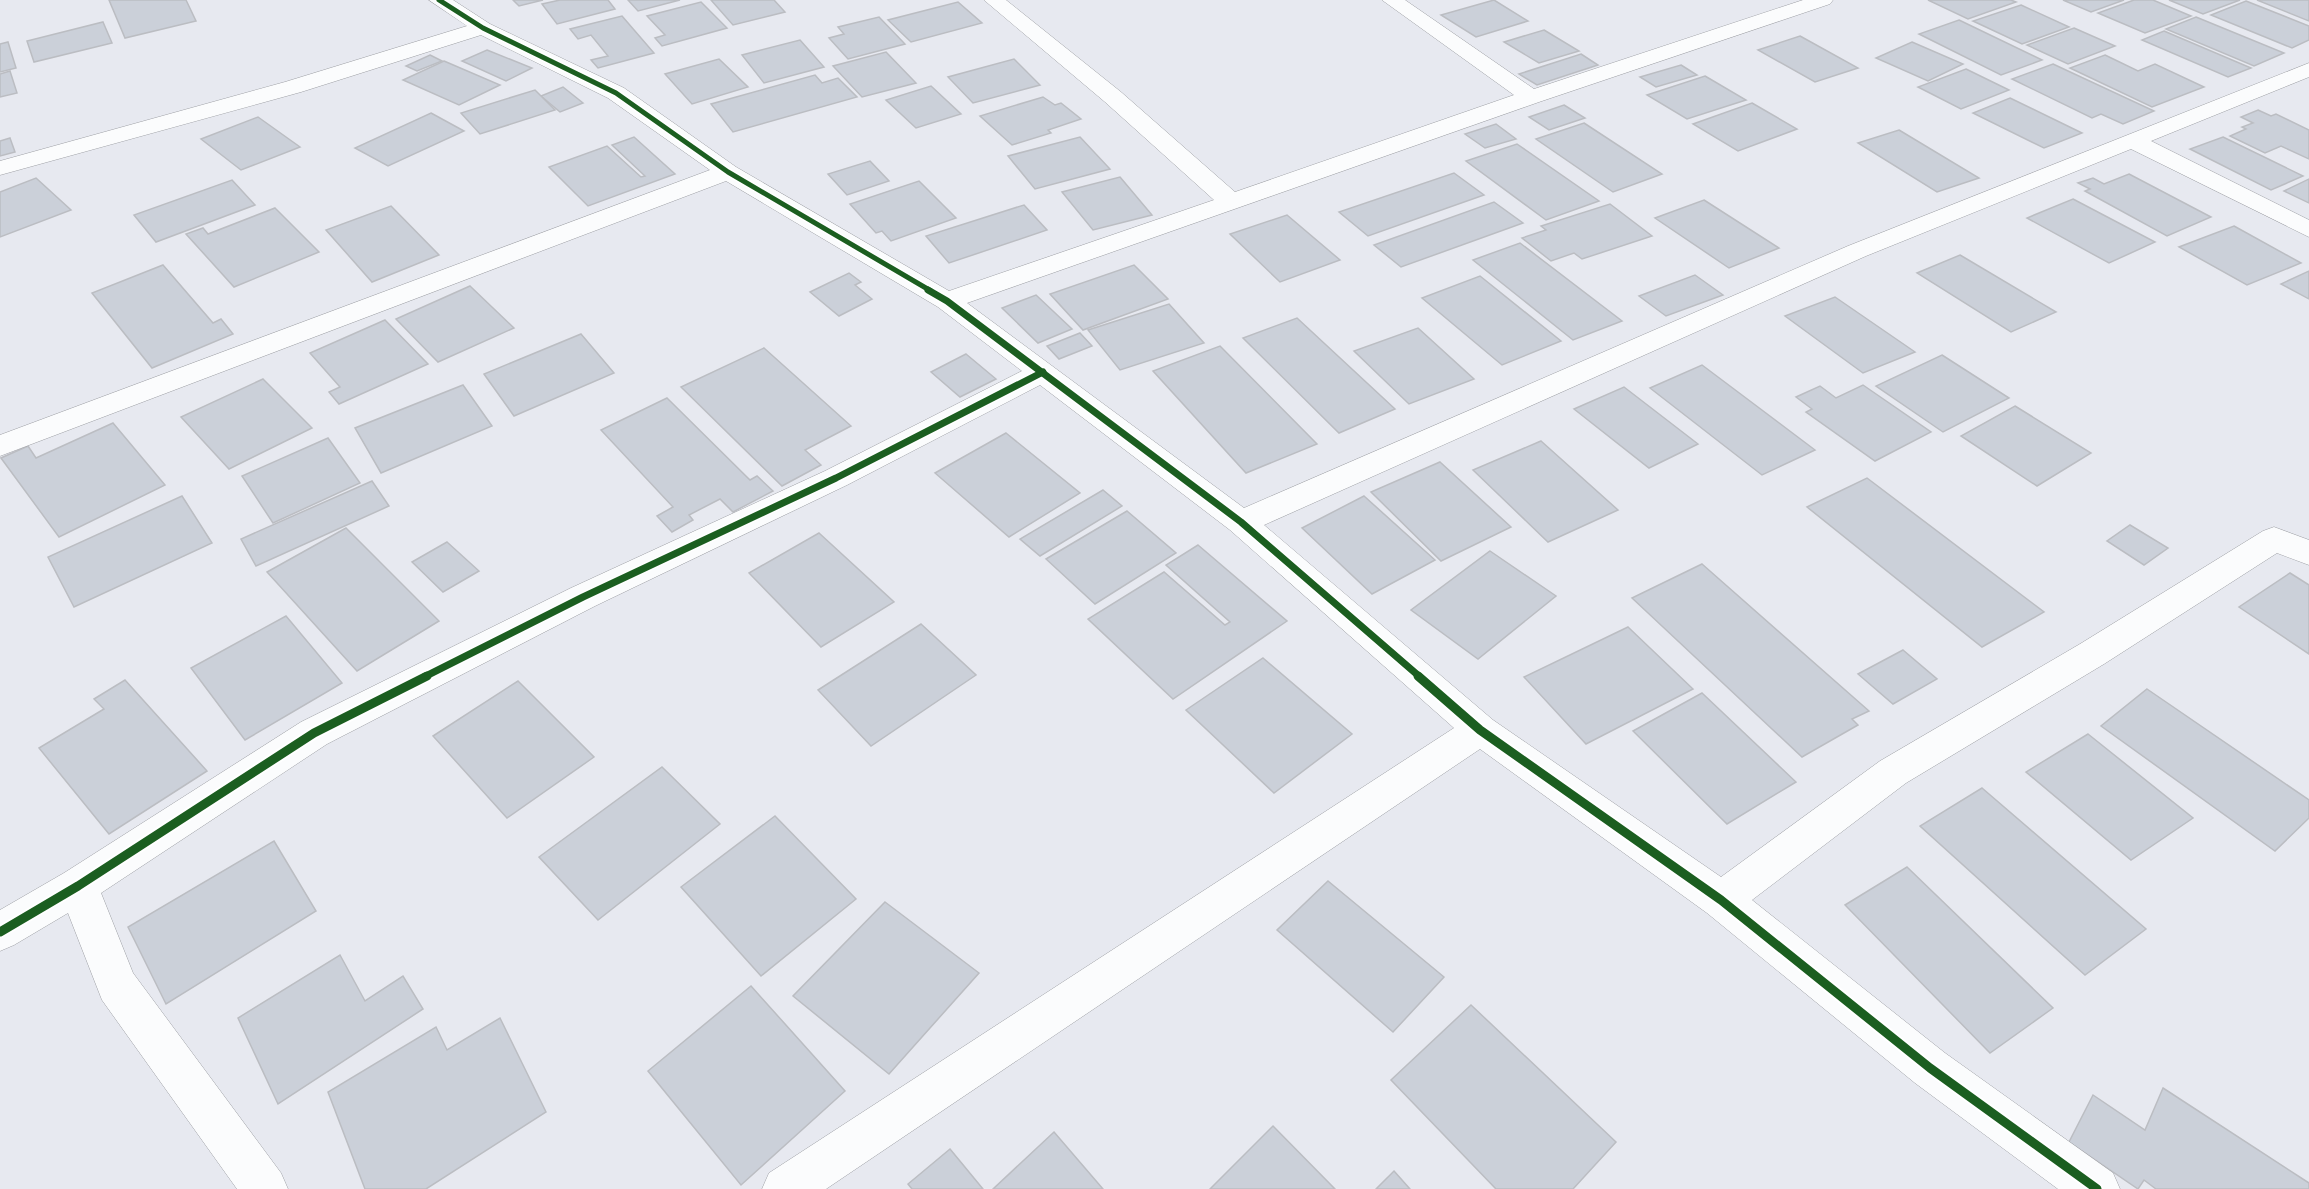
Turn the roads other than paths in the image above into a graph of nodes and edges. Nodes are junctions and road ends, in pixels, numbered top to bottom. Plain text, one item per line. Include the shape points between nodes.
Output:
1 (439, 0) edge
2 (994, 0) edge
3 (1392, 0) edge
4 (1823, 0) edge
5 (483, 28) junction
6 (2309, 69) edge
7 (1531, 97) junction
8 (2133, 141) junction
9 (0, 168) edge
10 (728, 172) junction
11 (1230, 201) junction
12 (2309, 230) edge
13 (947, 301) junction
14 (1043, 372) junction
15 (0, 446) edge
16 (1241, 522) junction
17 (2309, 553) edge
18 (1480, 730) junction
19 (78, 886) junction
20 (1721, 900) junction
21 (0, 932) edge
22 (265, 1189) edge
23 (785, 1189) edge
24 (2097, 1189) edge

1 - 5 street
2 - 11 street via 1113,97
3 - 7 street
4 - 7 street
5 - 9 street via 262,96
5 - 10 street via 616,93
6 - 8 street
7 - 11 street
8 - 12 street
8 - 16 street via 1857,251
10 - 13 street
10 - 15 street
11 - 13 street
13 - 14 street
14 - 16 street
14 - 19 street via 836,478 583,597 314,733
16 - 18 street
17 - 20 street via 2274,539 2092,654 1893,772
18 - 20 street
18 - 23 street
19 - 21 street
19 - 22 street via 117,986
20 - 24 street via 1930,1068

